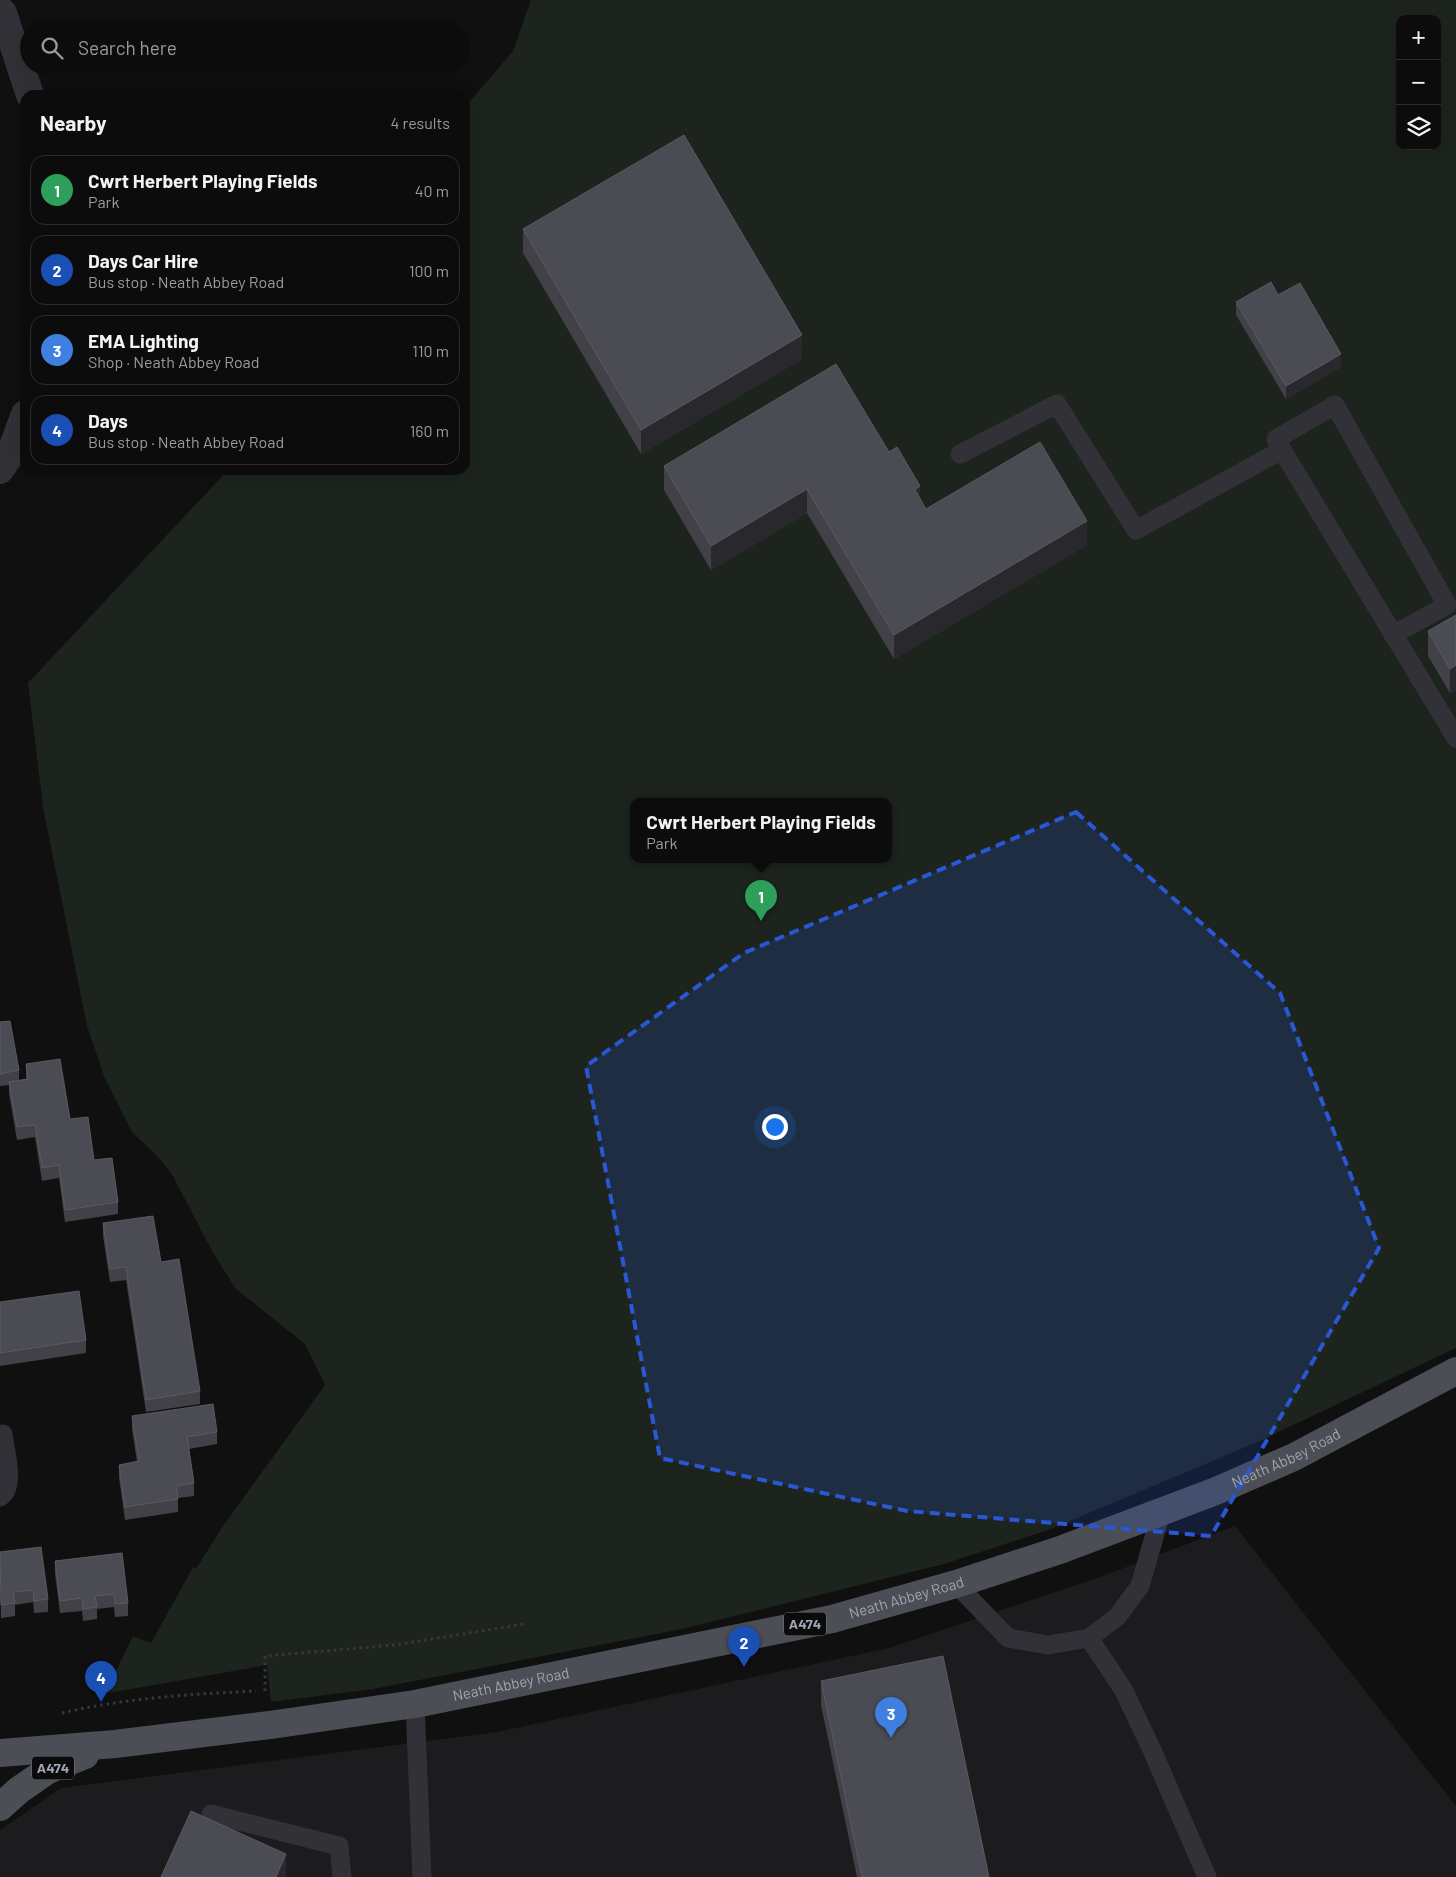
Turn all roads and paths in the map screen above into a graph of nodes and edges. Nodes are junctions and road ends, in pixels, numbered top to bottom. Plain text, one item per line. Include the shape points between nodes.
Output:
1 (0, 10) edge
2 (20, 65) edge
3 (23, 75) edge
4 (28, 90) edge
5 (20, 427) edge
6 (1282, 450) junction
7 (960, 454) dead end
8 (0, 470) edge
9 (1393, 635) junction
10 (1456, 738) edge
11 (1456, 1371) edge
12 (3, 1434) dead end
13 (0, 1496) edge
14 (1161, 1513) junction
15 (956, 1584) junction
16 (524, 1624) dead end
17 (1089, 1638) junction
18 (415, 1704) junction
19 (54, 1715) dead end
20 (115, 1744) junction
21 (0, 1753) edge
22 (0, 1807) edge
23 (211, 1814) dead end
24 (342, 1877) edge
25 (422, 1877) edge
26 (1207, 1877) edge

1 - 2 street
3 - 4 street
5 - 8 street via 9,457
6 - 7 lane via 1136,530 1057,404
6 - 9 lane
6 - 9 lane via 1276,439 1335,406 1447,605
9 - 10 lane
11 - 14 main road, Neath Abbey Road / A474 via 1294,1456
12 - 13 lane via 9,1481 7,1490
14 - 15 main road, Neath Abbey Road / A474
14 - 17 lane via 1140,1586 1117,1617
15 - 17 lane via 1008,1638 1048,1645
15 - 18 main road, Neath Abbey Road / A474 via 832,1619
16 - 19 path via 395,1645 265,1656 266,1691 180,1694
17 - 26 lane via 1123,1689
18 - 20 main road, Neath Abbey Road / A474
18 - 25 lane
20 - 21 main road, Neath Abbey Road / A474
20 - 22 main road, Neath Abbey Road / A474 via 48,1770
23 - 24 lane via 339,1846

